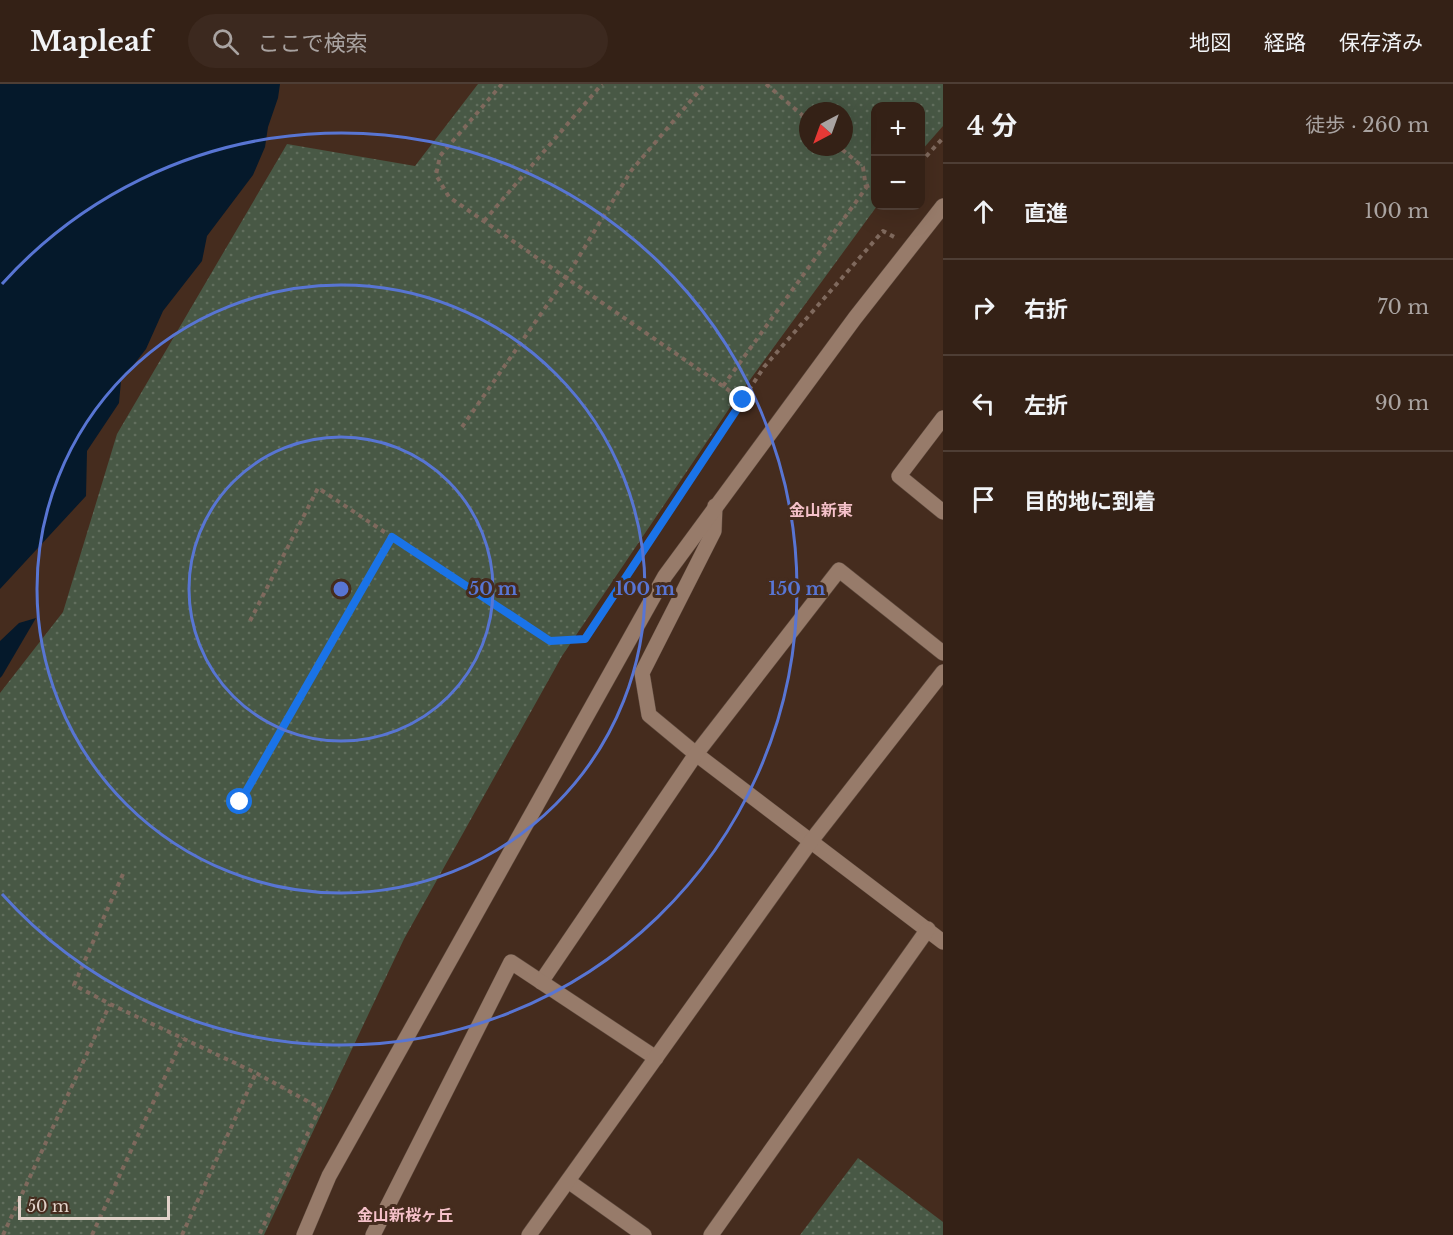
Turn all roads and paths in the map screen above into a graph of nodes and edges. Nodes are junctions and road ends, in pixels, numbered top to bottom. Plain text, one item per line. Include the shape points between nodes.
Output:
1 (502, 84) edge
2 (602, 84) edge
3 (705, 84) edge
4 (766, 84) edge
5 (799, 112) edge
6 (943, 138) edge
7 (850, 156) edge
8 (925, 158) edge
9 (871, 185) edge
10 (865, 187) junction
11 (943, 206) edge
12 (484, 221) junction
13 (912, 246) junction
14 (566, 278) junction
15 (723, 386) junction
16 (743, 400) junction
17 (943, 418) edge
18 (462, 427) dead end
19 (715, 506) junction
20 (943, 512) edge
21 (392, 537) junction
22 (250, 621) dead end
23 (943, 653) edge
24 (943, 672) edge
25 (696, 753) junction
26 (240, 802) dead end
27 (811, 841) junction
28 (123, 874) dead end
29 (927, 929) junction
30 (943, 942) edge
31 (541, 982) junction
32 (110, 1004) junction
33 (183, 1038) junction
34 (656, 1058) junction
35 (256, 1073) junction
36 (568, 1182) junction
37 (3, 1235) edge
38 (92, 1235) edge
39 (182, 1235) edge
40 (259, 1235) edge
41 (304, 1235) edge
42 (373, 1235) edge
43 (529, 1235) edge
44 (644, 1235) edge
45 (711, 1235) edge

1 - 12 path via 440,156 436,175 449,197
2 - 12 path
3 - 14 path via 631,171
4 - 5 path
6 - 8 path
7 - 10 path via 863,167
9 - 10 path
10 - 15 path
11 - 13 street
12 - 14 path
13 - 16 path via 883,231 764,368
13 - 19 street
14 - 15 path
14 - 18 path
15 - 16 path
16 - 21 path via 585,639 550,641
17 - 20 street via 899,476
19 - 25 street via 714,531 642,673 648,715
19 - 41 street via 665,576 329,1176
21 - 22 path via 318,488
21 - 26 path
23 - 25 street via 839,570
24 - 27 street
25 - 27 street
25 - 31 street
27 - 29 street
27 - 34 street
28 - 32 path via 74,985
29 - 30 street
29 - 45 street
31 - 34 street
31 - 42 street via 511,962
32 - 33 path
32 - 37 path
33 - 35 path
33 - 38 path
34 - 36 street
35 - 39 path
35 - 40 path via 320,1108
36 - 43 street
36 - 44 street

